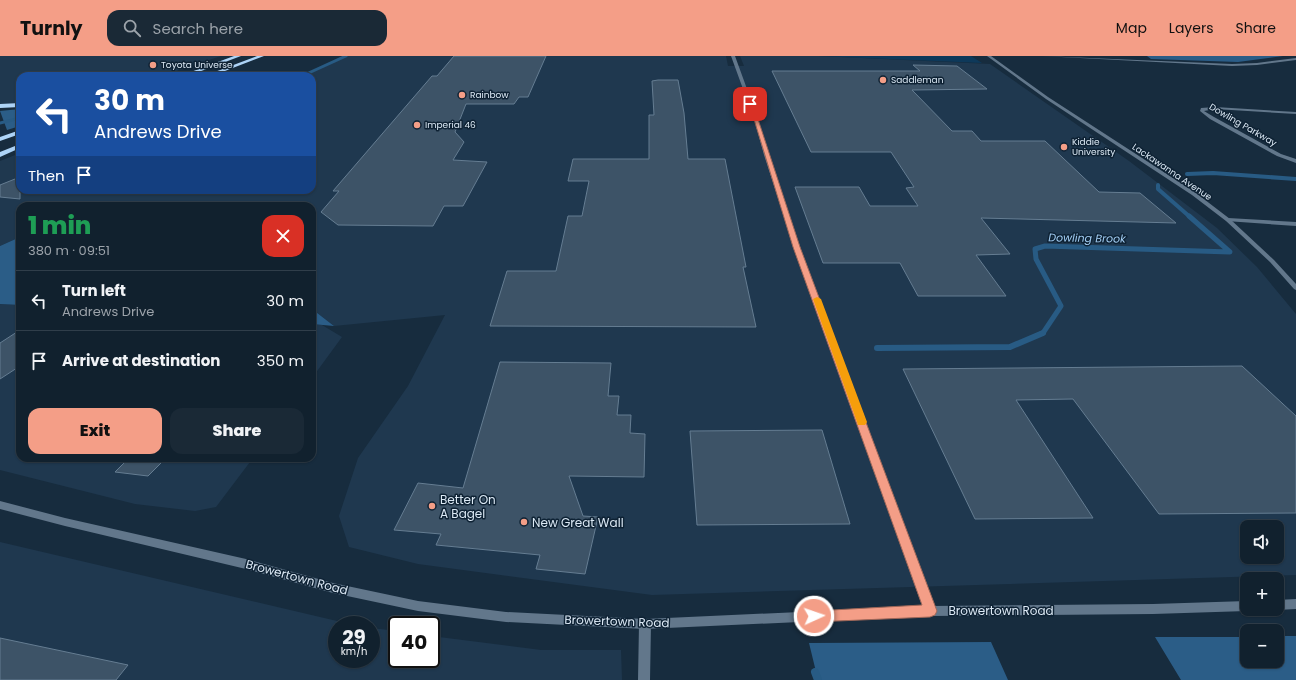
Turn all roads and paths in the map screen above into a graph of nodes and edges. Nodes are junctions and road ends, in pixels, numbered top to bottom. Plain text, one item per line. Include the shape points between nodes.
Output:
1 (239, 56) edge
2 (262, 56) edge
3 (733, 56) edge
4 (988, 56) edge
5 (1044, 56) edge
6 (1296, 59) edge
7 (194, 72) edge
8 (218, 72) edge
9 (16, 105) edge
10 (0, 106) edge
11 (1296, 113) edge
12 (16, 133) edge
13 (0, 139) edge
14 (16, 146) edge
15 (16, 147) edge
16 (0, 151) edge
17 (0, 155) edge
18 (1296, 161) edge
19 (1228, 220) junction
20 (1296, 224) edge
21 (1296, 288) edge
22 (0, 505) edge
23 (1296, 604) edge
24 (1284, 605) edge
25 (1240, 606) edge
26 (930, 611) junction
27 (645, 624) junction
28 (644, 680) edge

1 - 7 highway
2 - 8 highway
3 - 26 street via 797,247
4 - 19 street, Lackawanna Avenue via 1047,98 1194,194
5 - 6 street via 1232,65
9 - 10 highway
11 - 18 street, Dowling Parkway via 1215,108 1202,111 1279,155
12 - 13 highway
14 - 16 highway
15 - 17 highway
19 - 20 street
19 - 21 street, Lackawanna Avenue via 1272,261
22 - 27 street, Browertown Road via 401,603 506,617
23 - 24 street
25 - 26 street, Browertown Road
26 - 27 street, Browertown Road
27 - 28 street

